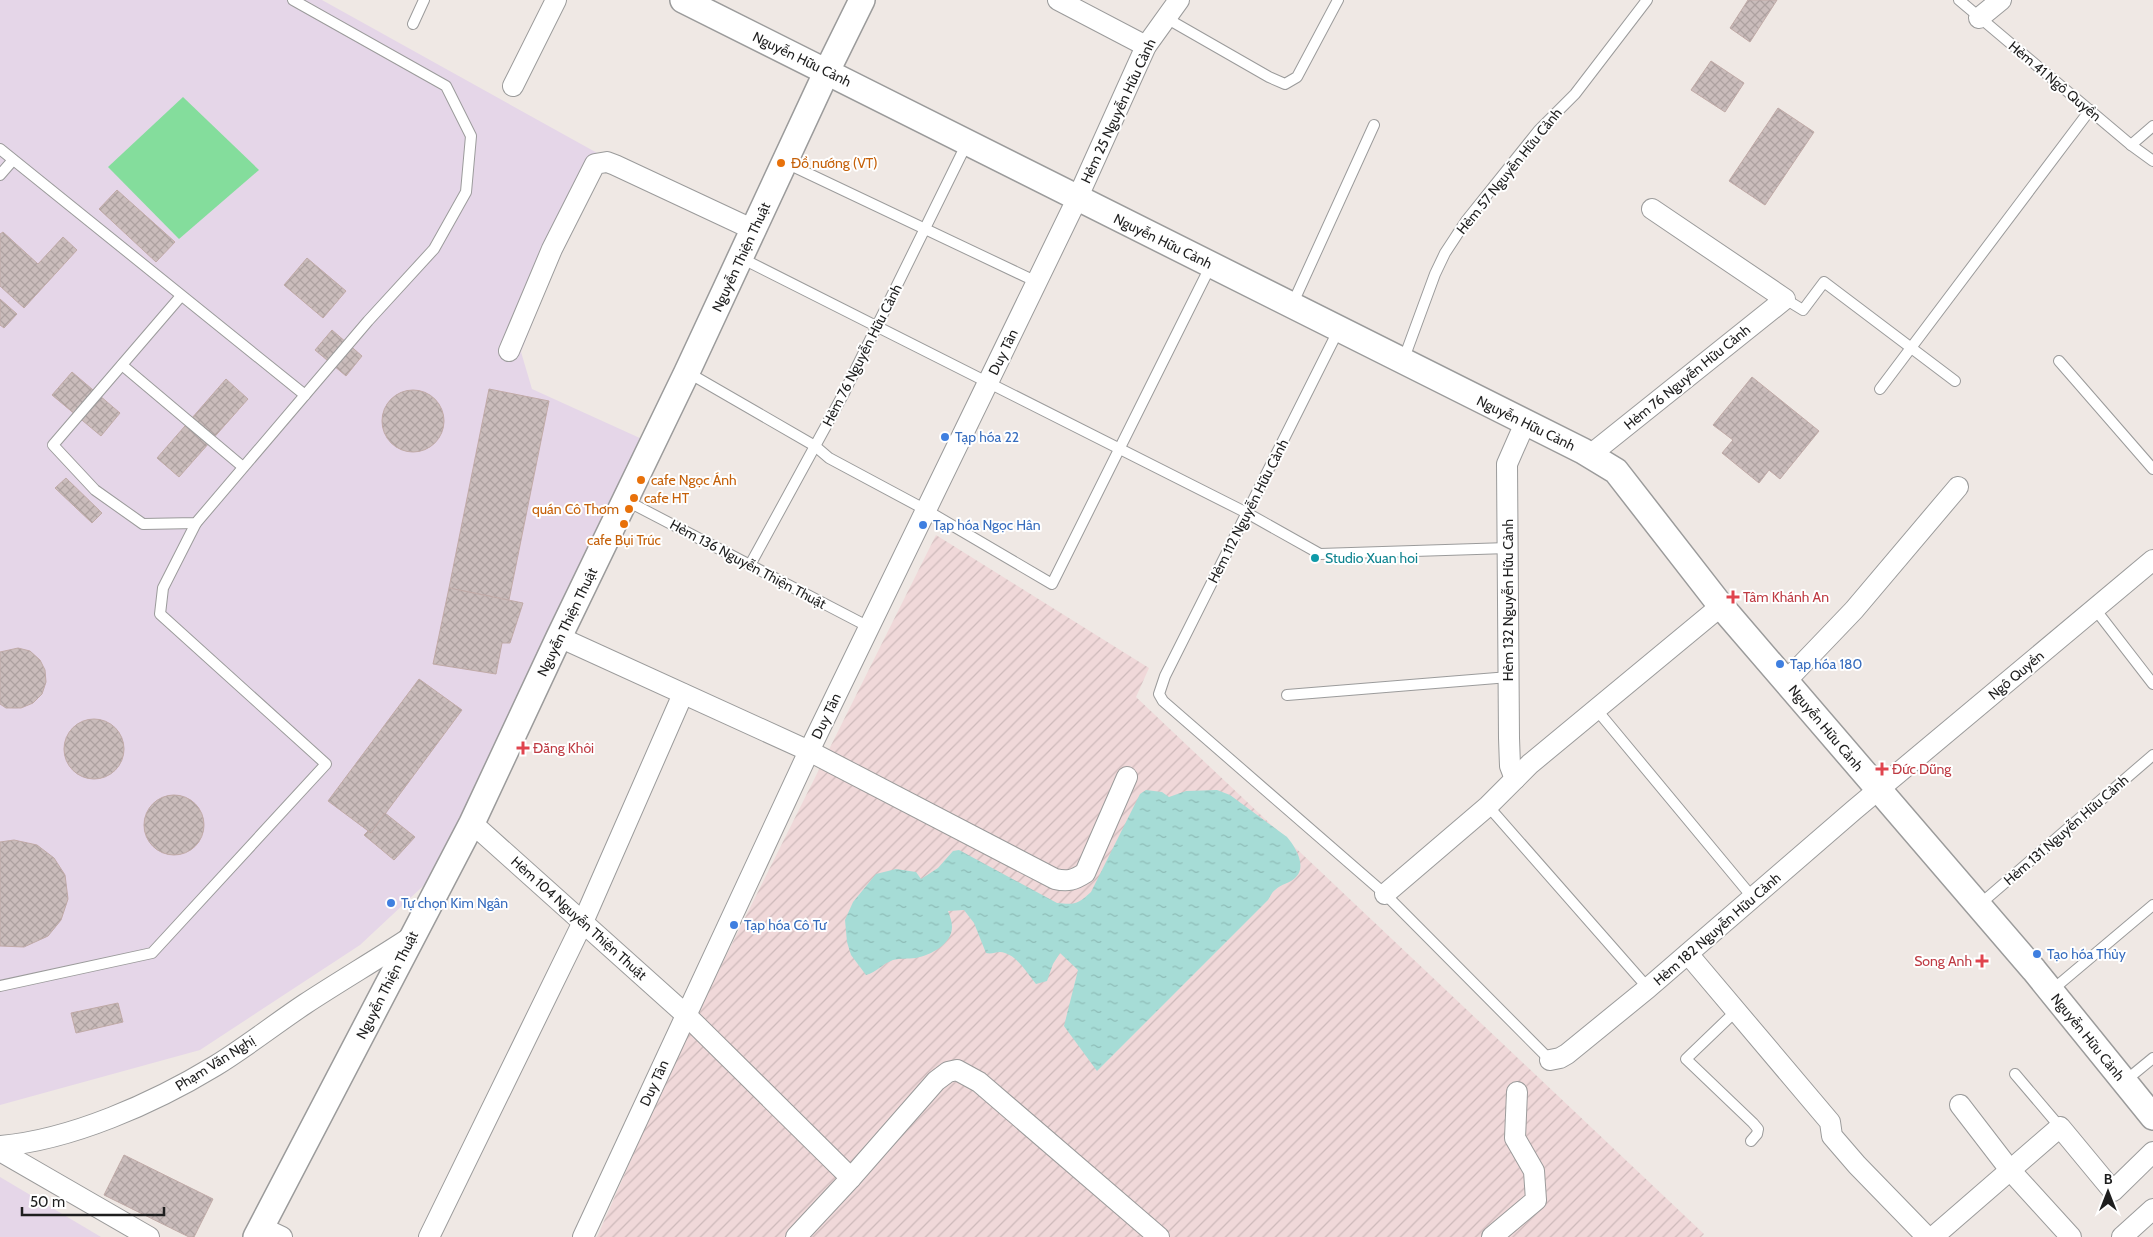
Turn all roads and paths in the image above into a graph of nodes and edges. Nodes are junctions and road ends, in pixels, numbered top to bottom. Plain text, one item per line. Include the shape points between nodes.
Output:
1 (293, 0) edge
2 (424, 0) edge
3 (556, 0) edge
4 (683, 0) edge
5 (862, 0) edge
6 (1058, 0) edge
7 (1179, 0) edge
8 (1338, 0) edge
9 (1647, 0) edge
10 (1959, 0) edge
11 (2001, 0) edge
12 (1166, 18) junction
13 (1980, 18) junction
14 (413, 24) dead end
15 (1146, 46) junction
16 (827, 71) junction
17 (513, 86) dead end
18 (2090, 110) junction
19 (1374, 125) dead end
20 (2153, 126) edge
21 (967, 142) junction
22 (2131, 145) junction
23 (0, 149) edge
24 (14, 160) junction
25 (2153, 161) edge
26 (786, 163) junction
27 (0, 175) edge
28 (1077, 199) junction
29 (1652, 208) dead end
30 (924, 229) junction
31 (754, 230) junction
32 (741, 258) junction
33 (1211, 264) junction
34 (1037, 282) junction
35 (181, 296) junction
36 (1785, 300) junction
37 (1292, 304) junction
38 (876, 327) junction
39 (1340, 328) junction
40 (1912, 346) junction
41 (509, 351) dead end
42 (1403, 360) junction
43 (2059, 361) dead end
44 (122, 365) junction
45 (687, 372) junction
46 (1955, 381) dead end
47 (988, 382) junction
48 (1880, 388) dead end
49 (305, 396) junction
50 (1525, 423) junction
51 (815, 446) junction
52 (1119, 448) junction
53 (1590, 455) junction
54 (243, 467) junction
55 (2153, 469) edge
56 (1958, 487) dead end
57 (627, 501) junction
58 (926, 510) junction
59 (1247, 513) junction
60 (196, 523) junction
61 (1508, 548) junction
62 (2153, 560) edge
63 (750, 565) junction
64 (1722, 606) junction
65 (2095, 608) junction
66 (869, 627) junction
67 (559, 636) junction
68 (1509, 677) junction
69 (1786, 681) junction
70 (2153, 684) edge
71 (683, 694) junction
72 (1287, 695) dead end
73 (1596, 709) junction
74 (809, 751) junction
75 (2153, 755) edge
76 (1127, 777) dead end
77 (1515, 779) junction
78 (1880, 790) junction
79 (1488, 806) junction
80 (472, 822) junction
81 (1385, 894) junction
82 (1753, 898) junction
83 (2153, 905) edge
84 (1978, 906) junction
85 (583, 922) junction
86 (411, 937) junction
87 (1688, 954) junction
88 (0, 986) edge
89 (1648, 988) junction
90 (2051, 991) junction
91 (1736, 1011) junction
92 (685, 1014) junction
93 (2153, 1058) edge
94 (1550, 1060) joint
95 (2015, 1074) dead end
96 (2124, 1082) junction
97 (1517, 1092) dead end
98 (1960, 1105) dead end
99 (2153, 1117) edge
100 (2060, 1128) junction
101 (1751, 1141) dead end
102 (0, 1146) edge
103 (0, 1151) edge
104 (2153, 1152) edge
105 (2010, 1170) junction
106 (851, 1178) junction
107 (2153, 1209) edge
108 (266, 1234) edge
109 (149, 1237) edge
110 (429, 1237) edge
111 (583, 1237) edge
112 (796, 1237) edge
113 (1159, 1237) edge
114 (1492, 1237) edge
115 (1928, 1237) edge
116 (1933, 1237) edge
117 (2071, 1237) edge
118 (2122, 1237) edge

1 - 49 lane via 446,86 471,136 466,192 434,249
2 - 14 lane
3 - 17 street
4 - 16 street, Nguyễn Hữu Cảnh
5 - 16 street, Nguyễn Thiện Thuật
6 - 15 street
7 - 12 street, Hẻm 25 Nguyễn Hữu Cảnh
8 - 12 lane via 1296,77 1285,84
9 - 42 lane, Hẻm 57 Nguyễn Hữu Cảnh via 1575,94 1539,130 1466,221 1434,274
10 - 13 lane, Hẻm 41 Ngô Quyền
11 - 13 street
12 - 15 street, Hẻm 25 Nguyễn Hữu Cảnh
13 - 18 lane, Hẻm 41 Ngô Quyền
15 - 28 street, Hẻm 25 Nguyễn Hữu Cảnh
16 - 21 street, Nguyễn Hữu Cảnh
16 - 26 street, Nguyễn Thiện Thuật
18 - 22 lane, Hẻm 41 Ngô Quyền
18 - 40 lane
19 - 37 lane
20 - 22 lane
21 - 28 street, Nguyễn Hữu Cảnh
21 - 30 lane, Hẻm 76 Nguyễn Hữu Cảnh
22 - 25 lane, Hẻm 41 Ngô Quyền
23 - 24 lane
24 - 27 lane
24 - 35 lane
26 - 30 lane
26 - 31 street, Nguyễn Thiện Thuật
28 - 33 street, Nguyễn Hữu Cảnh
28 - 34 street, Duy Tân
29 - 36 street
30 - 34 lane
30 - 38 lane, Hẻm 76 Nguyễn Hữu Cảnh
31 - 32 street, Nguyễn Thiện Thuật
31 - 41 street via 615,165 607,162 595,164 552,249
32 - 38 lane
32 - 45 street, Nguyễn Thiện Thuật
33 - 37 street, Nguyễn Hữu Cảnh
33 - 52 lane
34 - 47 street, Duy Tân
35 - 44 lane
35 - 49 lane
36 - 40 lane via 1803,310 1824,282
36 - 53 street, Hẻm 76 Nguyễn Hữu Cảnh
37 - 39 street, Nguyễn Hữu Cảnh
38 - 47 lane
38 - 51 lane, Hẻm 76 Nguyễn Hữu Cảnh
39 - 42 street, Nguyễn Hữu Cảnh
39 - 59 lane, Hẻm 112 Nguyễn Hữu Cảnh
40 - 46 lane
40 - 48 lane
42 - 50 street, Nguyễn Hữu Cảnh
43 - 55 lane
44 - 54 lane
44 - 60 lane via 53,445 95,490 143,524
45 - 51 lane
45 - 57 street, Nguyễn Thiện Thuật
47 - 52 lane
47 - 58 street, Duy Tân
49 - 54 lane
50 - 53 street, Nguyễn Hữu Cảnh
50 - 61 street, Hẻm 132 Nguyễn Hữu Cảnh via 1507,464
51 - 58 lane via 829,458
51 - 63 lane, Hẻm 76 Nguyễn Hữu Cảnh
52 - 58 lane via 1052,584
52 - 59 lane
53 - 64 street, Nguyễn Hữu Cảnh via 1616,471
54 - 60 lane
56 - 69 street via 1854,610
57 - 63 lane, Hẻm 136 Nguyễn Thiện Thuật
57 - 67 street, Nguyễn Thiện Thuật
58 - 66 street, Duy Tân
59 - 61 lane via 1320,554
59 - 81 lane, Hẻm 112 Nguyễn Hữu Cảnh via 1159,694 1162,701
60 - 88 lane via 163,588 160,614 326,764 152,953
61 - 68 street, Hẻm 132 Nguyễn Hữu Cảnh
62 - 65 street, Ngô Quyền
63 - 66 lane, Hẻm 136 Nguyễn Thiện Thuật
64 - 69 street, Nguyễn Hữu Cảnh
64 - 73 street
65 - 70 lane
65 - 78 street, Ngô Quyền
66 - 74 street, Duy Tân
67 - 71 street
67 - 80 street, Nguyễn Thiện Thuật
68 - 72 lane
68 - 77 street, Hẻm 132 Nguyễn Hữu Cảnh via 1510,766
69 - 78 street, Nguyễn Hữu Cảnh
71 - 74 street
71 - 85 street
73 - 77 street
73 - 82 lane
74 - 76 street via 1066,882 1085,873
74 - 92 street, Duy Tân
75 - 84 lane, Hẻm 131 Nguyễn Hữu Cảnh
77 - 79 street
78 - 82 street, Hẻm 182 Nguyễn Hữu Cảnh
78 - 84 street, Nguyễn Hữu Cảnh
79 - 81 street
79 - 89 lane
80 - 85 street, Hẻm 104 Nguyễn Thiện Thuật
80 - 86 street, Nguyễn Thiện Thuật
81 - 94 lane
82 - 87 street, Hẻm 182 Nguyễn Hữu Cảnh
83 - 90 lane
84 - 90 street, Nguyễn Hữu Cảnh
85 - 92 street, Hẻm 104 Nguyễn Thiện Thuật
85 - 110 street
86 - 102 street, Phạm Văn Nghị via 215,1066 150,1101 100,1122
86 - 108 street, Nguyễn Thiện Thuật
87 - 89 street, Hẻm 182 Nguyễn Hữu Cảnh
87 - 91 street
89 - 94 street, Hẻm 182 Nguyễn Hữu Cảnh via 1567,1054
90 - 96 street, Nguyễn Hữu Cảnh
91 - 101 lane via 1686,1059 1758,1129
91 - 115 street via 1830,1122 1832,1136
92 - 106 street, Hẻm 104 Nguyễn Thiện Thuật
92 - 111 street, Duy Tân
93 - 96 lane
95 - 100 lane
96 - 99 street, Nguyễn Hữu Cảnh
97 - 114 street via 1515,1138 1534,1171 1536,1200
98 - 105 street
100 - 104 street via 2113,1191
100 - 105 street
103 - 109 street
105 - 116 street
105 - 117 street
106 - 112 street
106 - 113 street via 936,1081 957,1070 979,1082
107 - 118 street

